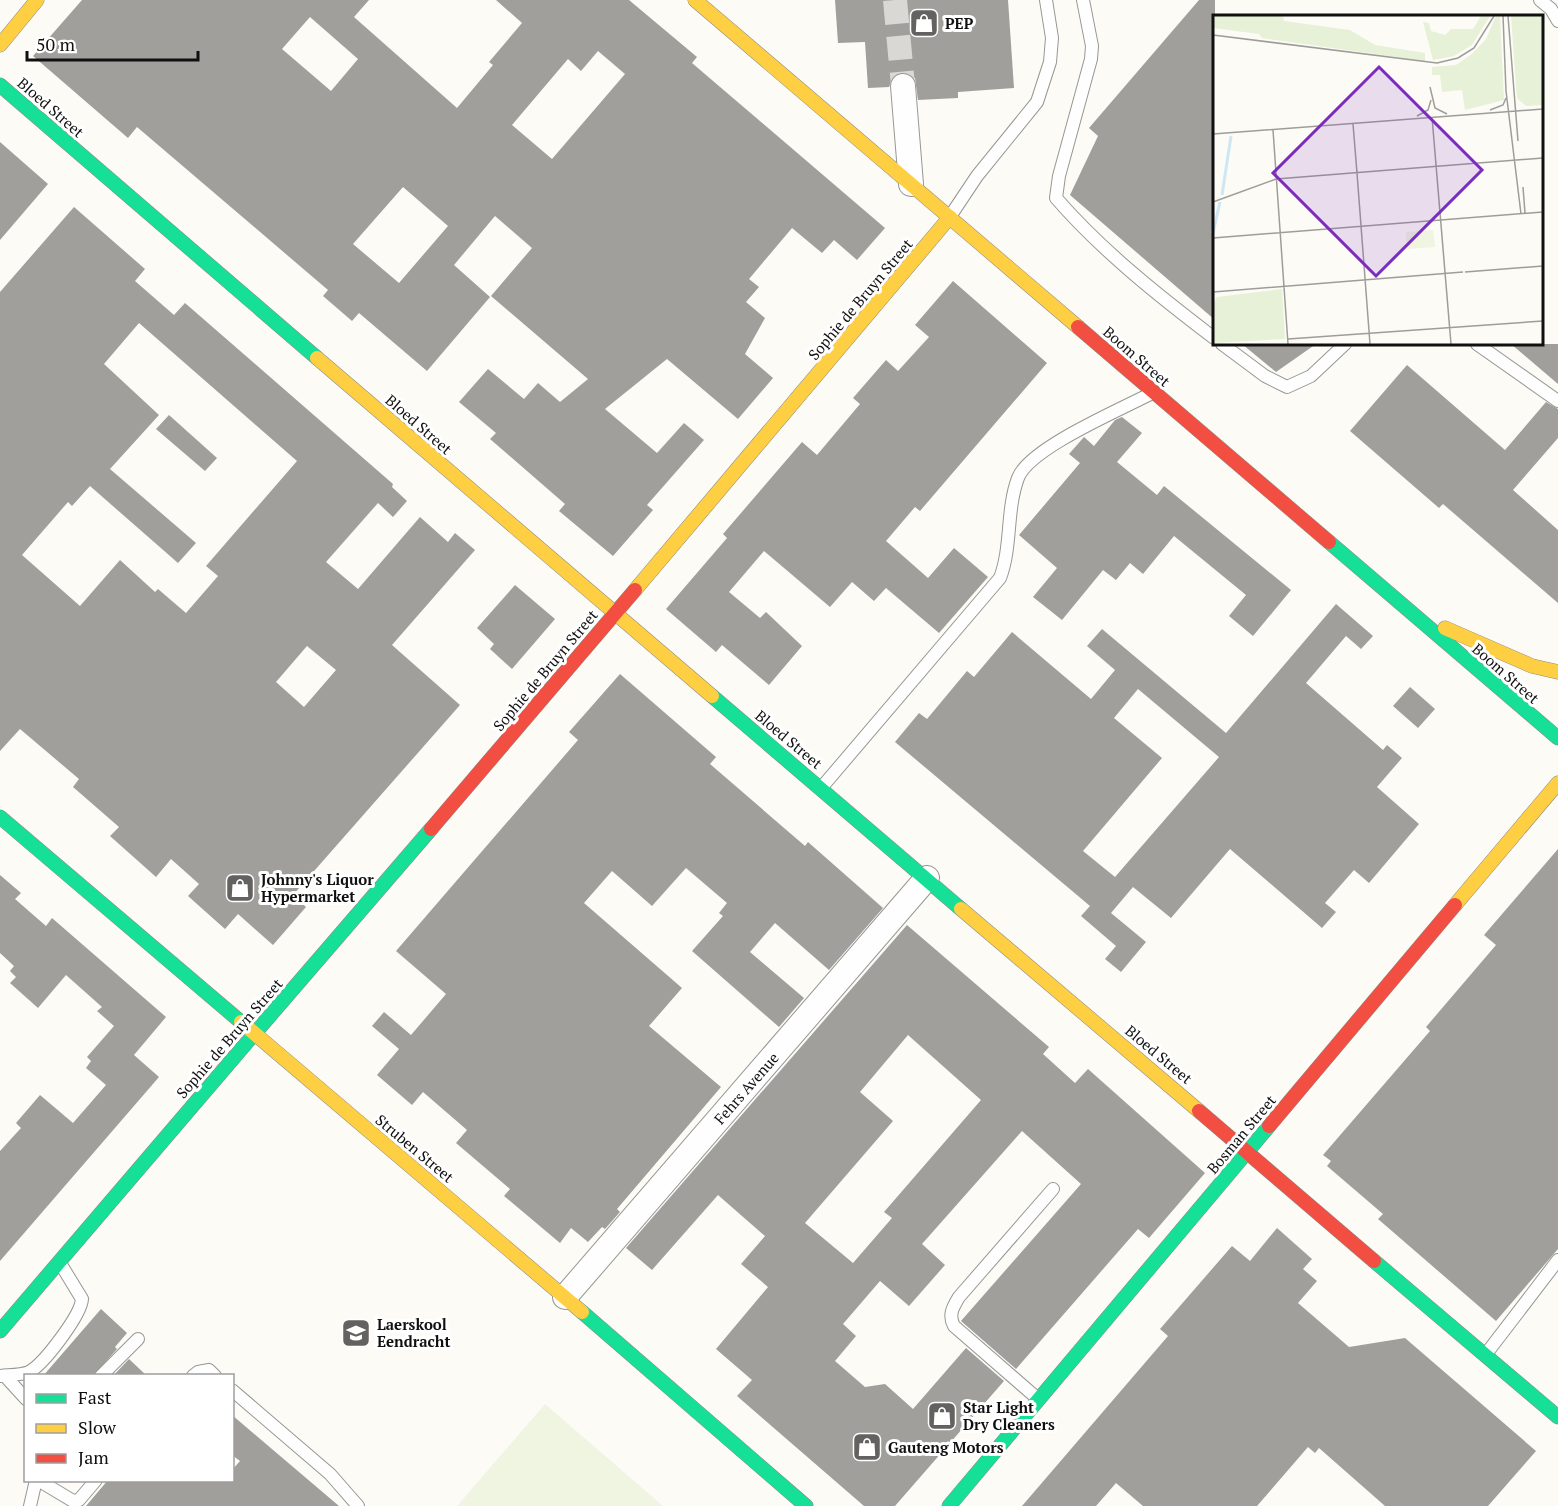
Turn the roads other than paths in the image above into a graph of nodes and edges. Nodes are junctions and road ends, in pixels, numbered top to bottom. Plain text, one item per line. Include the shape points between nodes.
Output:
1 (37, 0) edge
2 (695, 0) edge
3 (1046, 0) edge
4 (1083, 0) edge
5 (1540, 0) edge
6 (1558, 21) edge
7 (0, 45) edge
8 (0, 85) edge
9 (903, 86) tunnel mouth
10 (911, 184) junction
11 (950, 217) junction
12 (1213, 336) edge
13 (1223, 345) edge
14 (1344, 345) edge
15 (1477, 345) edge
16 (1154, 392) junction
17 (1558, 401) edge
18 (615, 614) junction
19 (1413, 614) junction
20 (1558, 672) edge
21 (1558, 738) edge
22 (1558, 783) edge
23 (821, 788) junction
24 (0, 817) edge
25 (927, 878) junction
26 (255, 1033) junction
27 (1247, 1151) junction
28 (1053, 1189) dead end
29 (1558, 1260) edge
30 (60, 1263) junction
31 (565, 1297) junction
32 (0, 1330) edge
33 (138, 1339) dead end
34 (1485, 1354) junction
35 (103, 1374) edge
36 (196, 1374) edge
37 (213, 1374) edge
38 (3, 1376) edge
39 (234, 1392) edge
40 (24, 1397) edge
41 (1039, 1400) junction
42 (1558, 1417) edge
43 (36, 1482) edge
44 (40, 1482) edge
45 (94, 1482) edge
46 (30, 1506) edge
47 (358, 1506) edge
48 (806, 1506) edge
49 (949, 1506) edge

1 - 7 main road
2 - 10 main road, Boom Street
3 - 11 lane, Sophie de Bruyn Street via 1052,38 1050,62 1037,102 977,176
4 - 12 lane via 1091,59 1056,198 1078,223 1167,302
5 - 6 lane
8 - 18 main road, Bloed Street
9 - 10 street
10 - 11 main road, Boom Street
11 - 16 main road, Boom Street
11 - 18 main road, Sophie de Bruyn Street
13 - 14 lane via 1287,387 1311,376
15 - 17 lane
16 - 19 main road, Boom Street
16 - 23 lane via 1050,446 1031,460 1018,477 1000,578
18 - 23 main road, Bloed Street
18 - 26 main road, Sophie de Bruyn Street
19 - 20 main road via 1514,658
19 - 21 main road, Boom Street
22 - 27 main road, Bosman Street
23 - 25 main road, Bloed Street
24 - 26 main road, Struben Street
25 - 27 main road, Bloed Street
25 - 31 street, Fehrs Avenue
26 - 30 main road, Sophie de Bruyn Street
26 - 31 main road, Struben Street
27 - 34 main road, Bloed Street
27 - 41 main road, Bosman Street
28 - 41 lane via 951,1310 954,1326
29 - 34 lane
30 - 32 main road, Sophie de Bruyn Street
30 - 38 lane via 82,1299 78,1316 29,1372
31 - 48 main road, Struben Street
33 - 35 lane
34 - 42 main road, Bloed Street
36 - 37 lane via 209,1370
38 - 40 lane
39 - 47 lane via 330,1474
41 - 49 main road, Bosman Street
43 - 46 lane
44 - 45 lane via 73,1501 79,1500

